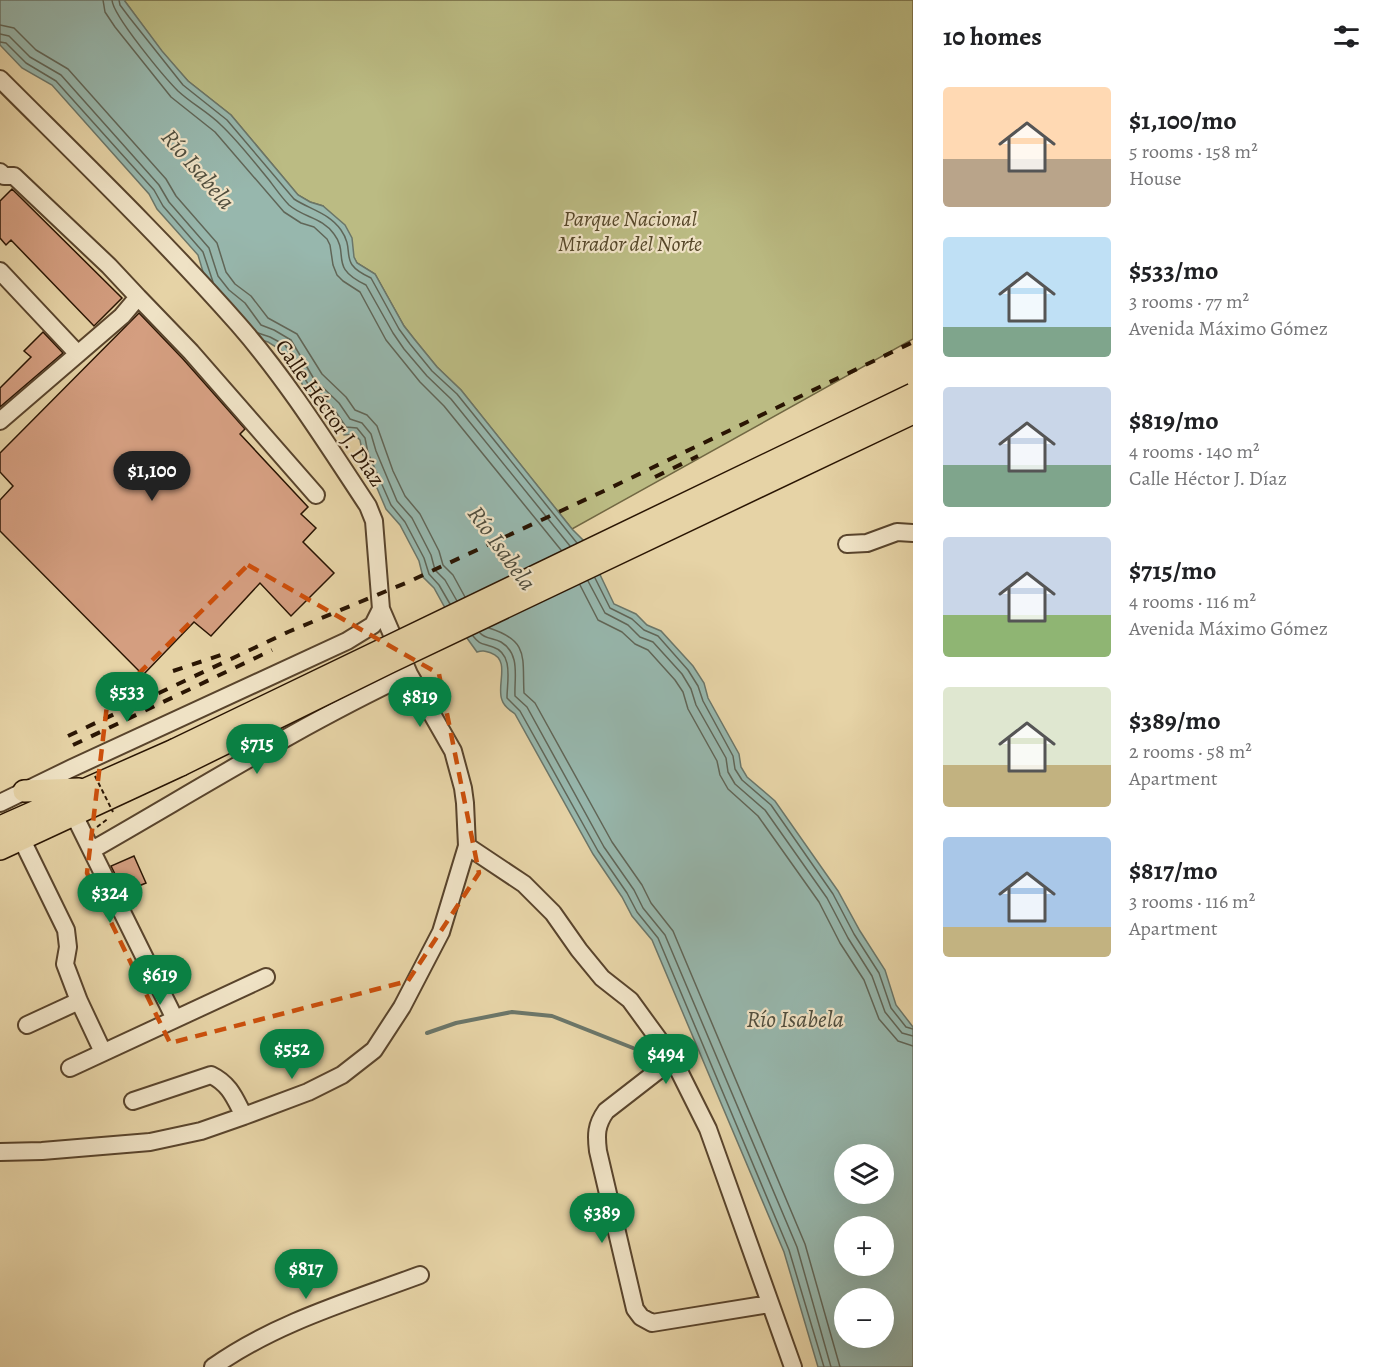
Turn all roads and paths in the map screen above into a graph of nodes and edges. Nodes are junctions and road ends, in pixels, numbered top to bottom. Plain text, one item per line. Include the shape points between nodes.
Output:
1 (0, 79) edge
2 (1, 176) edge
3 (0, 271) edge
4 (138, 297) junction
5 (78, 354) junction
6 (913, 394) edge
7 (913, 413) edge
8 (0, 421) edge
9 (316, 495) dead end
10 (913, 533) edge
11 (847, 544) dead end
12 (381, 609) junction
13 (409, 674) junction
14 (177, 758) junction
15 (93, 782) junction
16 (24, 791) junction
17 (0, 803) edge
18 (113, 812) dead end
19 (74, 815) junction
20 (0, 827) edge
21 (22, 840) junction
22 (467, 846) junction
23 (0, 849) edge
24 (92, 850) junction
25 (266, 977) dead end
26 (79, 1001) junction
27 (175, 1019) junction
28 (27, 1025) dead end
29 (103, 1052) junction
30 (673, 1059) junction
31 (70, 1068) dead end
32 (133, 1101) dead end
33 (244, 1116) junction
34 (0, 1152) edge
35 (420, 1275) dead end
36 (769, 1304) junction
37 (213, 1367) edge
38 (793, 1367) edge

1 - 12 street, Calle Héctor J. Díaz via 132,210 239,325 308,414 374,521
2 - 4 street via 14,176
3 - 5 street
4 - 5 street
4 - 9 street
5 - 8 street
6 - 14 main road, bridge
7 - 14 main road, bridge via 390,662
10 - 11 street via 897,532 867,543
12 - 13 street, Calle Héctor J. Díaz
12 - 16 street via 373,625 347,641
13 - 22 street, Calle Héctor J. Díaz via 453,752 463,788
13 - 24 street via 288,736
14 - 15 main road
14 - 19 main road
15 - 16 main road
15 - 18 path, bridge
15 - 20 main road
16 - 17 street
19 - 21 main road
19 - 24 street
21 - 23 main road
21 - 26 street via 66,930 65,964
22 - 30 street via 524,884 553,913 602,978 630,1000
22 - 33 street, Calle Héctor J. Díaz via 441,932 402,1007 374,1050 342,1075
24 - 27 street
25 - 27 street
26 - 28 street
26 - 29 street
27 - 29 street
29 - 31 street
30 - 36 street via 708,1129
30 - 36 street via 606,1111 598,1121 596,1133 635,1309 652,1323
32 - 33 street via 211,1075 230,1088
33 - 34 street, Calle Héctor J. Díaz via 150,1142
35 - 37 street via 277,1329
36 - 38 street

